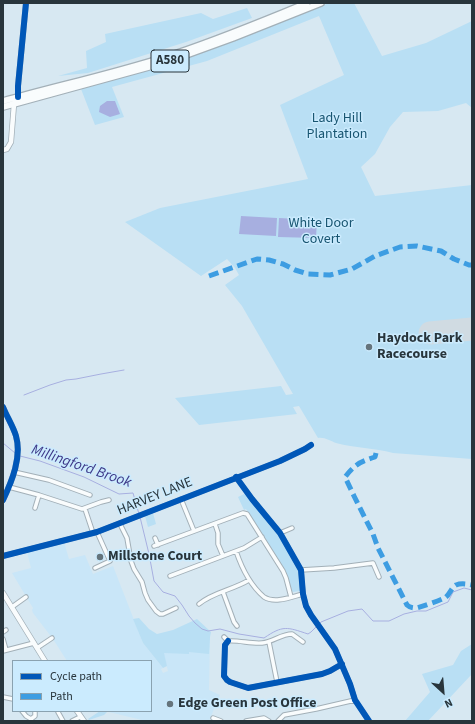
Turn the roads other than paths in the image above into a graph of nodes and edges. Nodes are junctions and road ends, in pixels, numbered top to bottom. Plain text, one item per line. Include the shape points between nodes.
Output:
1 (26, 3) edge
2 (307, 3) edge
3 (321, 3) edge
4 (18, 97) junction
5 (3, 101) edge
6 (14, 104) junction
7 (3, 107) edge
8 (3, 150) edge
9 (3, 407) edge
10 (311, 445) dead end
11 (14, 472) junction
12 (236, 477) junction
13 (9, 487) junction
14 (87, 487) dead end
15 (85, 493) junction
16 (39, 495) junction
17 (90, 495) dead end
18 (181, 499) junction
19 (3, 500) edge
20 (109, 500) dead end
21 (35, 508) dead end
22 (85, 509) junction
23 (120, 524) junction
24 (215, 524) junction
25 (292, 528) dead end
26 (92, 530) dead end
27 (194, 531) junction
28 (97, 532) junction
29 (280, 533) junction
30 (262, 537) junction
31 (155, 538) dead end
32 (236, 551) junction
33 (3, 556) edge
34 (223, 556) junction
35 (95, 568) dead end
36 (172, 568) dead end
37 (301, 570) junction
38 (379, 577) dead end
39 (249, 580) junction
40 (222, 592) junction
41 (3, 593) edge
42 (303, 594) junction
43 (26, 596) dead end
44 (291, 597) junction
45 (199, 604) dead end
46 (12, 607) junction
47 (176, 608) dead end
48 (231, 627) dead end
49 (224, 637) dead end
50 (52, 638) dead end
51 (3, 639) edge
52 (228, 641) junction
53 (269, 642) junction
54 (34, 643) junction
55 (297, 644) dead end
56 (37, 648) junction
57 (4, 650) edge
58 (44, 660) edge
59 (342, 664) junction
60 (277, 682) junction
61 (356, 700) junction
62 (23, 712) edge
63 (35, 712) edge
64 (58, 712) edge
65 (213, 718) dead end
66 (82, 719) edge
67 (63, 721) edge
68 (72, 721) edge
69 (221, 721) edge
70 (246, 721) edge
71 (269, 721) edge
72 (278, 721) edge
73 (369, 721) edge

1 - 4 street
2 - 4 highway, A580 via 165,57
3 - 6 highway, A580 via 167,62
4 - 5 highway, A580
6 - 7 highway, A580
6 - 8 street via 11,142 7,149
9 - 11 street via 16,437 18,454
10 - 12 street, HARVEY LANE via 280,461
11 - 13 street
11 - 15 street via 49,480
12 - 18 street, HARVEY LANE
12 - 29 street
13 - 16 street
13 - 19 street
14 - 15 street
15 - 17 street
16 - 21 street
16 - 22 street
18 - 23 street, HARVEY LANE
18 - 27 street
20 - 22 street
22 - 26 street
23 - 28 street, HARVEY LANE
23 - 47 street via 128,542 132,565 142,582 148,600 160,614
24 - 27 street
24 - 30 street via 245,513
24 - 34 street
25 - 29 street
27 - 31 street via 156,546
28 - 33 street, HARVEY LANE
28 - 35 street via 110,561
29 - 37 street
30 - 32 street
30 - 44 street via 283,571
32 - 34 street
32 - 39 street
34 - 36 street via 173,575
37 - 38 street via 373,563
37 - 42 street
39 - 40 street
39 - 44 street via 267,599
40 - 45 street via 206,598
40 - 48 street via 236,625
41 - 46 street
42 - 44 street
42 - 59 street via 306,606
43 - 46 street
46 - 54 street
49 - 52 street
50 - 56 street
51 - 57 street
52 - 53 street
52 - 60 street via 225,645 224,674 227,680 245,688
53 - 55 street via 292,634 302,641
53 - 60 street
54 - 56 street
54 - 57 street
56 - 58 street
59 - 60 street via 322,674
59 - 61 street
61 - 72 street via 284,714
61 - 73 street
62 - 63 street via 31,719
64 - 67 street
65 - 69 street
66 - 68 street
70 - 71 street via 264,718

